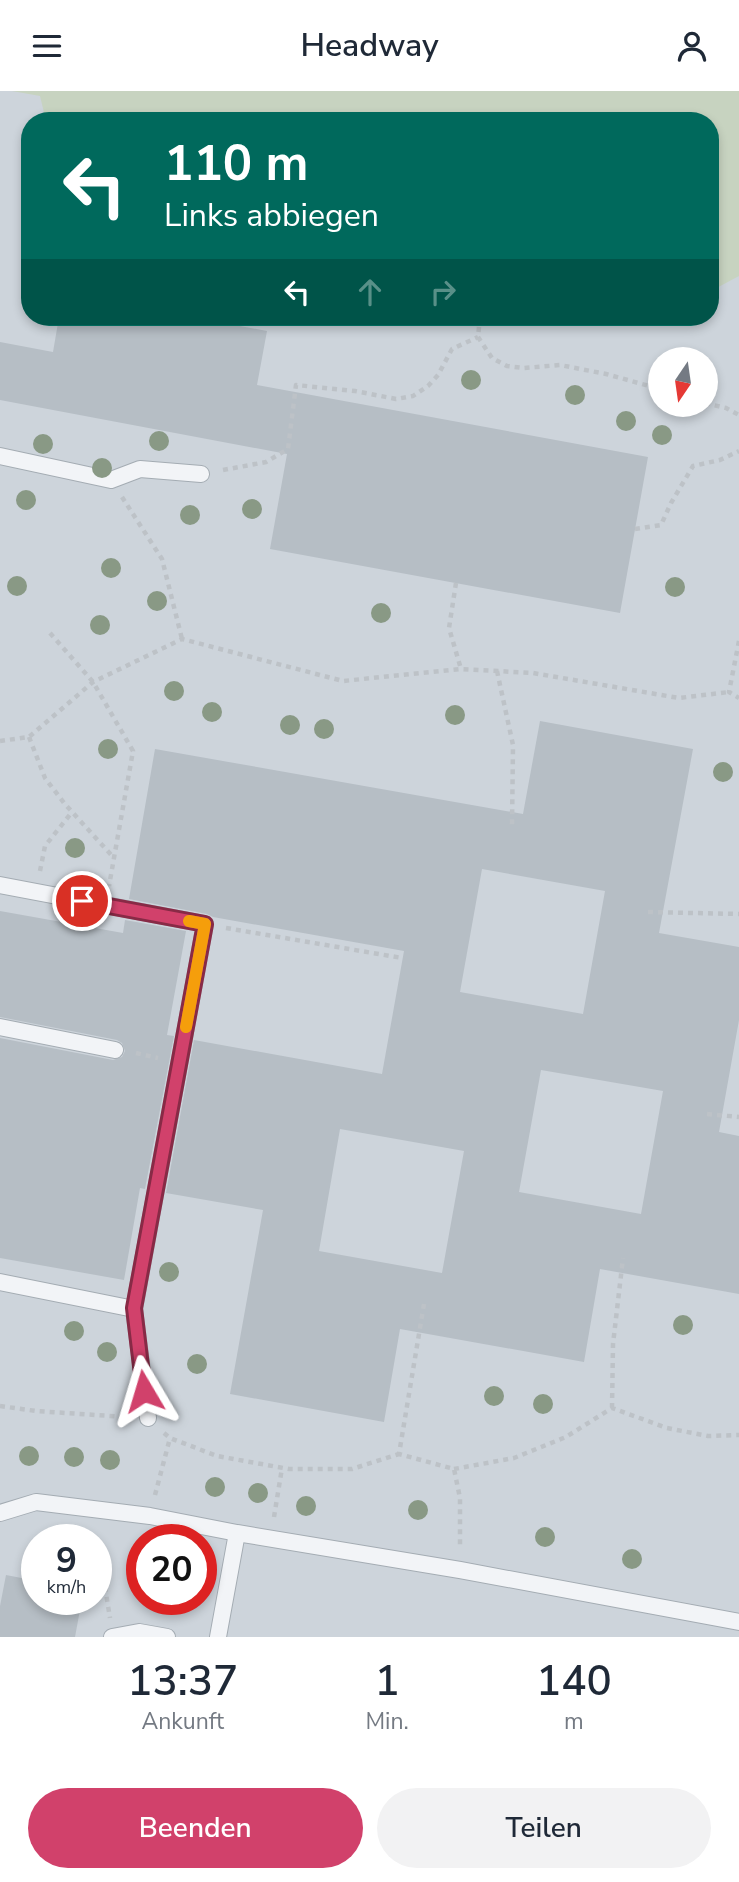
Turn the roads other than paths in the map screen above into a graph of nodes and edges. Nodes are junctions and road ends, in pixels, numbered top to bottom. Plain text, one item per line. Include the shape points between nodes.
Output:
1 (0, 456) edge
2 (201, 474) road end
3 (0, 885) edge
4 (0, 1027) edge
5 (116, 1050) road end
6 (0, 1282) edge
7 (134, 1308) junction
8 (148, 1418) road end
9 (0, 1513) edge
10 (237, 1533) junction
11 (739, 1622) edge
12 (113, 1637) edge
13 (167, 1637) edge
14 (218, 1637) edge

1 - 2 lane via 111,479 140,469
3 - 7 lane via 205,924
4 - 5 lane
6 - 7 lane
7 - 8 lane
9 - 10 lane via 36,1502 150,1516
10 - 11 lane
10 - 14 lane
12 - 13 lane via 139,1632

